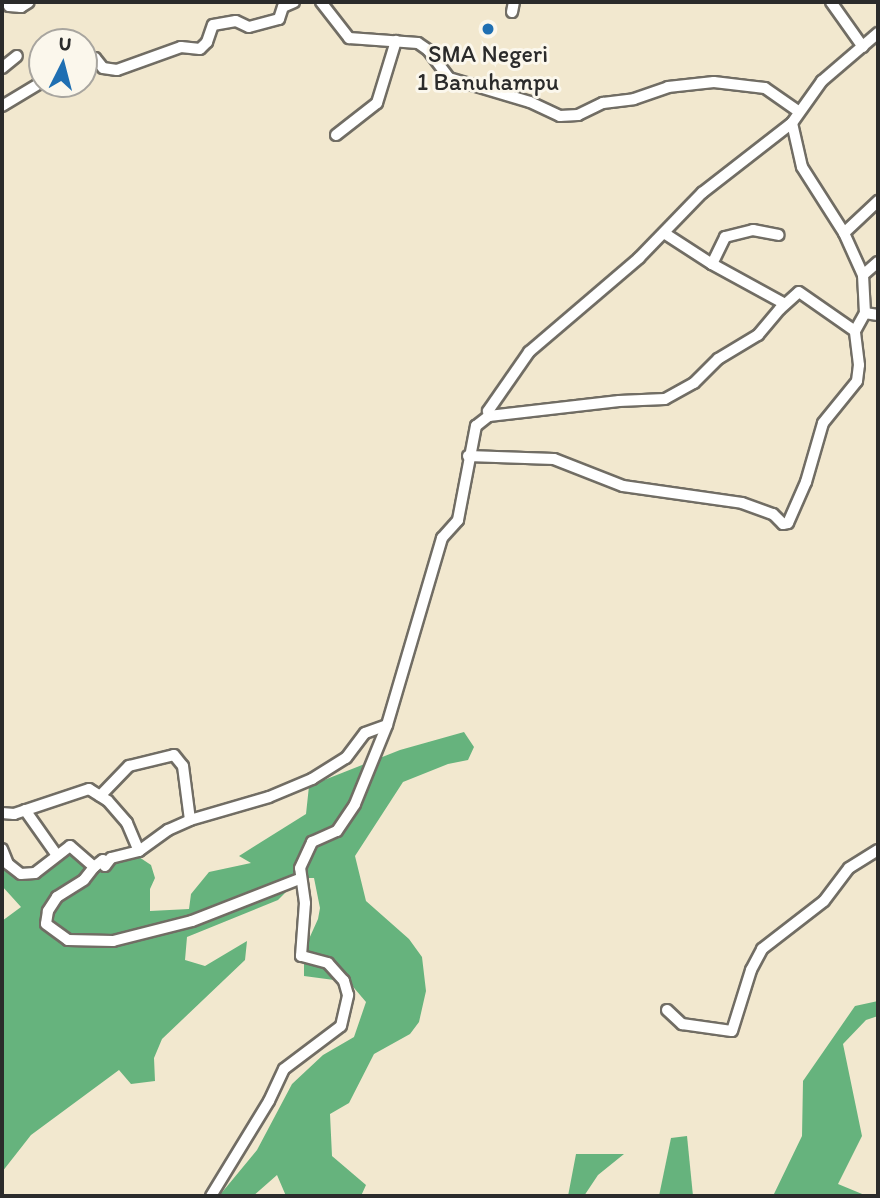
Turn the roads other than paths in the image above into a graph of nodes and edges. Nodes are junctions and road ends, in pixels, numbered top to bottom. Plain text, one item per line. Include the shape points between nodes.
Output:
1 (8, 2) edge
2 (29, 2) edge
3 (294, 2) edge
4 (321, 2) edge
5 (831, 2) edge
6 (878, 33) edge
7 (396, 41) junction
8 (863, 47) junction
9 (17, 56) dead end
10 (98, 62) edge
11 (2, 68) edge
12 (28, 90) edge
13 (2, 106) edge
14 (798, 111) junction
15 (792, 123) junction
16 (336, 135) dead end
17 (878, 201) edge
18 (664, 233) junction
19 (844, 233) junction
20 (779, 235) dead end
21 (878, 262) edge
22 (712, 264) junction
23 (863, 275) junction
24 (785, 303) junction
25 (865, 313) junction
26 (878, 315) edge
27 (855, 331) junction
28 (489, 416) junction
29 (468, 456) junction
30 (387, 725) junction
31 (100, 796) junction
32 (25, 810) junction
33 (2, 813) edge
34 (190, 820) junction
35 (2, 849) edge
36 (878, 850) edge
37 (139, 851) junction
38 (56, 855) junction
39 (94, 867) junction
40 (299, 878) junction
41 (667, 1010) dead end
42 (211, 1196) edge

1 - 2 street via 21,8
3 - 10 street via 283,7 279,19 249,27 236,21 214,25 200,49 181,47 117,70 103,68
4 - 7 street via 349,38
5 - 8 street
6 - 8 street
7 - 14 street via 424,46 449,78 530,102 560,116 668,88 714,82 765,88
7 - 16 street via 377,103
8 - 14 street via 822,81
9 - 11 street
12 - 13 street
14 - 15 street
15 - 18 street via 702,193
15 - 19 street via 802,167
17 - 19 street
18 - 22 street
18 - 28 street via 529,352
19 - 23 street
20 - 22 street via 758,230 725,237
21 - 23 street
22 - 24 street
23 - 25 street
24 - 27 street via 802,292
24 - 28 street via 758,335 665,399
25 - 26 street
25 - 27 street
27 - 29 street via 857,381 823,423 788,523 742,503 623,486 554,459
28 - 29 street via 476,426
29 - 30 street via 458,520 442,538
30 - 34 street via 365,733 346,758 312,779
30 - 40 street via 355,804 337,831 312,842
31 - 32 street via 89,789
31 - 34 street via 129,766 174,755 183,766
31 - 37 street via 127,823
32 - 33 street
32 - 38 street
34 - 37 street
35 - 38 street via 8,864 21,874 35,873
36 - 41 street via 849,868 824,901 762,949 732,1031 682,1024
37 - 39 street via 111,858 105,866 103,860
38 - 39 street via 70,846
39 - 40 street via 84,880 57,897 48,911 46,924 68,940 113,941 192,922
40 - 42 street via 304,903 301,956 328,963 338,973 347,988 347,1005 337,1031 284,1069

